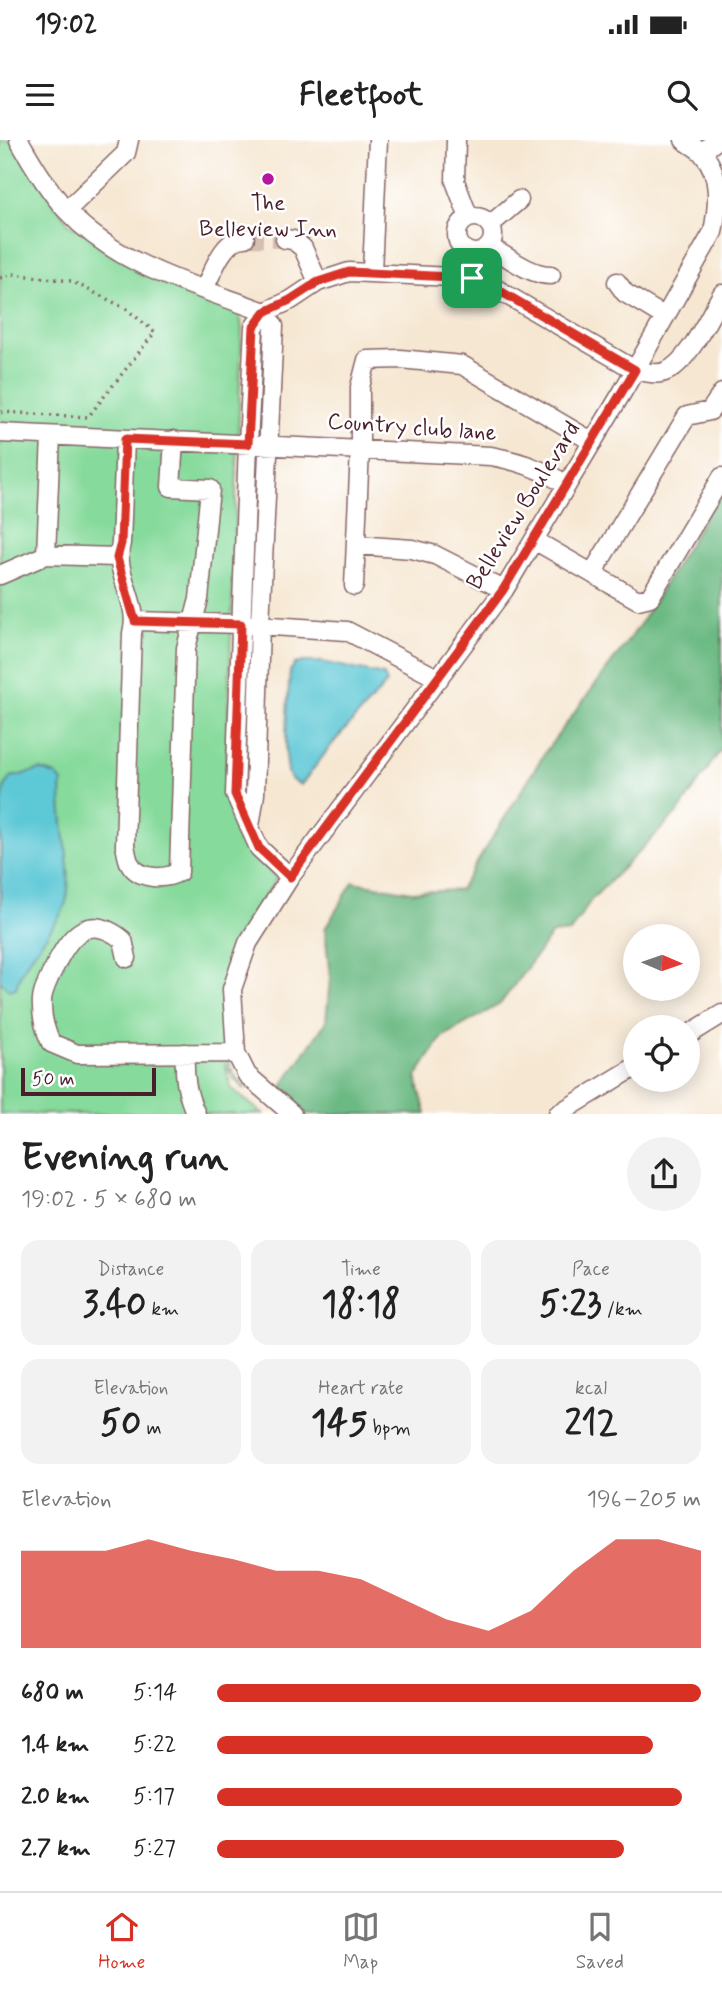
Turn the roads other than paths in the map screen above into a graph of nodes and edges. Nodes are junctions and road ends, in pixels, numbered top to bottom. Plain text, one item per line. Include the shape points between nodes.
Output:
1 (19, 140) edge
2 (128, 140) edge
3 (378, 140) edge
4 (456, 140) edge
5 (684, 140) edge
6 (717, 140) edge
7 (702, 152) junction
8 (519, 200) dead end
9 (67, 210) junction
10 (469, 218) junction
11 (490, 225) junction
12 (245, 237) tunnel mouth
13 (285, 239) tunnel mouth
14 (482, 250) junction
15 (372, 272) junction
16 (551, 275) dead end
17 (472, 278) junction
18 (318, 282) junction
19 (617, 282) dead end
20 (204, 289) junction
21 (722, 294) edge
22 (265, 312) junction
23 (664, 317) junction
24 (635, 370) junction
25 (720, 399) edge
26 (0, 433) edge
27 (51, 436) junction
28 (125, 439) junction
29 (174, 440) junction
30 (593, 442) junction
31 (248, 444) junction
32 (267, 445) junction
33 (360, 449) junction
34 (722, 477) edge
35 (567, 485) junction
36 (534, 540) junction
37 (356, 545) junction
38 (46, 555) junction
39 (117, 558) junction
40 (593, 572) junction
41 (0, 575) edge
42 (354, 586) dead end
43 (503, 590) junction
44 (135, 621) junction
45 (192, 623) junction
46 (241, 624) junction
47 (260, 625) junction
48 (439, 679) junction
49 (250, 826) junction
50 (290, 877) junction
51 (127, 958) dead end
52 (722, 1014) edge
53 (700, 1028) edge
54 (185, 1053) junction
55 (236, 1053) junction
56 (623, 1074) edge
57 (195, 1114) edge
58 (292, 1114) edge
59 (558, 1114) edge

1 - 9 street
2 - 9 street via 126,153
3 - 15 street
4 - 10 street via 455,181
5 - 7 street
6 - 7 street
7 - 23 street, Belleview Boulevard via 717,180 713,232
8 - 11 street
9 - 20 street via 124,256
10 - 11 street via 481,218
10 - 14 street via 459,225 457,237 462,248
11 - 14 street via 494,236
12 - 20 street via 228,244
13 - 18 street via 303,248
14 - 16 street
14 - 17 street
15 - 17 street
15 - 18 street via 349,272
17 - 24 street
18 - 22 street
19 - 23 street via 631,298
20 - 22 street
21 - 24 street via 679,361 667,371
22 - 31 street via 254,327
22 - 32 street via 274,327
23 - 24 street, Belleview Boulevard
24 - 30 street, Belleview Boulevard
25 - 40 street via 710,411 687,416
26 - 27 street, Country club lane
27 - 28 street, Country club lane
27 - 38 street
28 - 29 street, Country club lane
28 - 39 street
29 - 31 street, Country club lane
29 - 45 street via 171,487 210,489 199,599
30 - 33 street via 462,365 367,360 360,387
30 - 35 street, Belleview Boulevard
31 - 32 street, Country club lane
31 - 46 street
32 - 33 street, Country club lane
32 - 47 street
33 - 35 street, Country club lane via 521,461
33 - 37 street
34 - 40 street via 650,597 638,600
35 - 36 street, Belleview Boulevard
36 - 40 street
36 - 43 street, Belleview Boulevard
37 - 42 street
37 - 43 street via 435,555
38 - 39 street
38 - 41 street
39 - 44 street
43 - 48 street, Belleview Boulevard
44 - 45 street
44 - 45 street via 124,845 129,863 140,873 168,878 179,872 186,648
45 - 46 street
46 - 47 street
46 - 49 street via 235,794
47 - 48 street via 347,631
47 - 49 street
48 - 50 street, Belleview Boulevard
49 - 50 street via 259,848
50 - 55 street, Belleview Boulevard via 248,943 232,989
51 - 54 street via 123,940 109,929 92,927 66,942 42,997 43,1024 51,1043 77,1054
52 - 53 street
54 - 55 street
54 - 57 street via 187,1096
55 - 58 street, Belleview Boulevard via 247,1075
56 - 59 street

